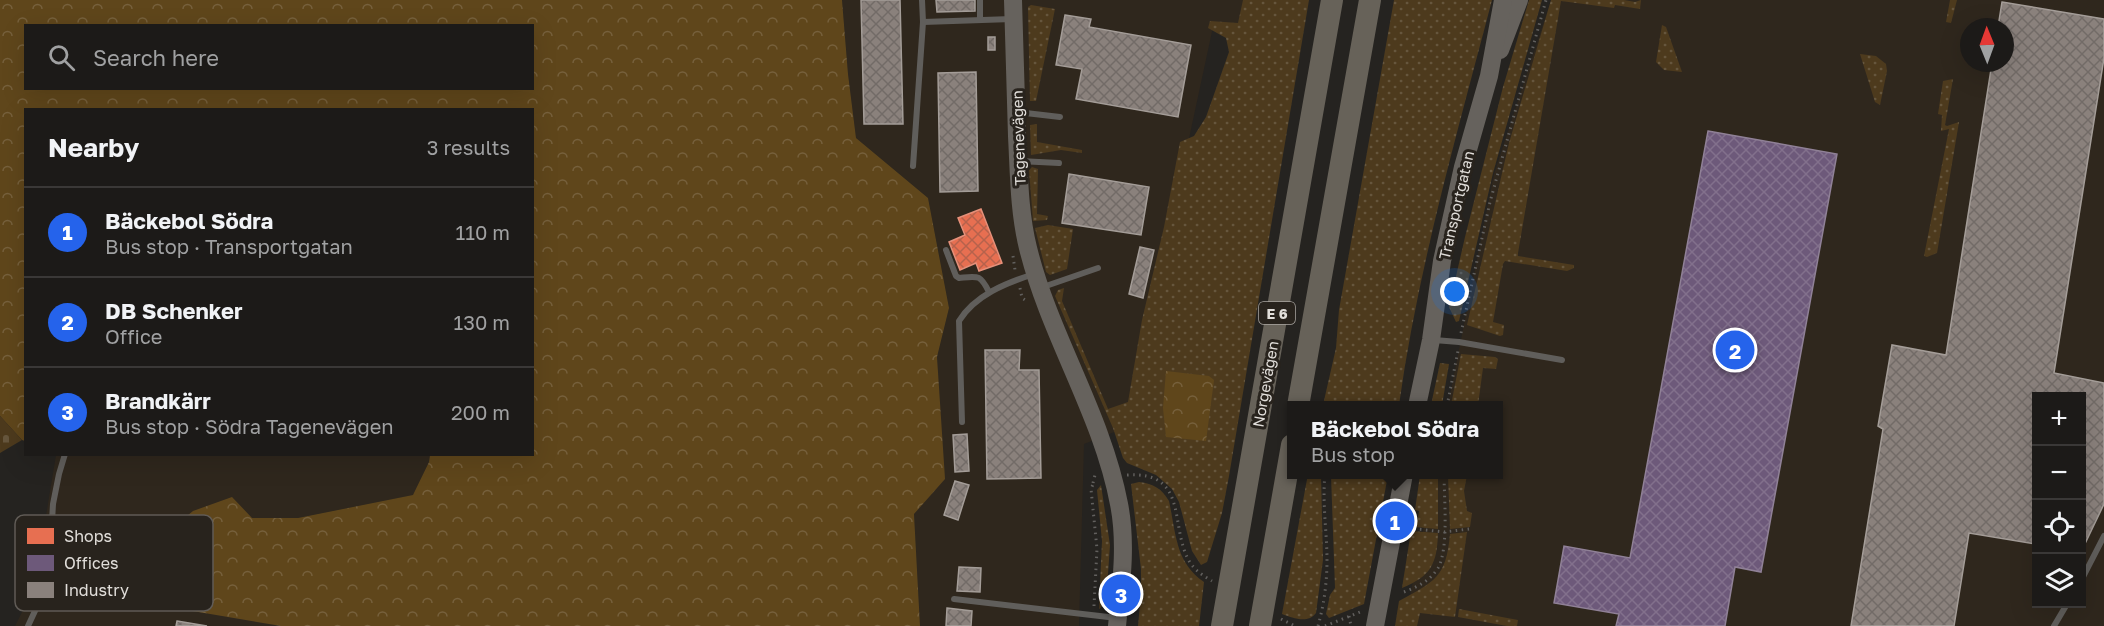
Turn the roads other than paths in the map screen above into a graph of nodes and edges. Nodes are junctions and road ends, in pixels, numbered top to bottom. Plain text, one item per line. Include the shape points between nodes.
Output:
1 (922, 0) edge
2 (980, 0) edge
3 (1013, 0) edge
4 (1332, 0) edge
5 (1370, 0) edge
6 (1503, 0) edge
7 (1519, 0) edge
8 (1013, 19) junction
9 (980, 20) junction
10 (922, 22) junction
11 (1489, 76) junction
12 (1017, 112) junction
13 (1060, 117) dead end
14 (1018, 161) junction
15 (1059, 163) dead end
16 (913, 166) dead end
17 (946, 250) dead end
18 (1098, 268) dead end
19 (1037, 281) junction
20 (989, 292) junction
21 (1431, 340) junction
22 (1562, 360) dead end
23 (1299, 401) edge
24 (1418, 401) edge
25 (962, 422) dead end
26 (64, 456) edge
27 (1287, 473) edge
28 (1403, 479) edge
29 (52, 515) edge
30 (2104, 536) edge
31 (2086, 571) edge
32 (954, 599) dead end
33 (2064, 608) edge
34 (35, 611) edge
35 (1118, 622) edge
36 (28, 626) edge
37 (1222, 626) edge
38 (1260, 626) edge
39 (1376, 626) edge
40 (2054, 626) edge

1 - 10 lane
2 - 9 lane
3 - 8 street, Tagenevägen
4 - 37 highway, Norgevägen / E 6
5 - 23 highway, E 6
6 - 11 street, Transportgatan
7 - 11 street, Transportgatan
8 - 9 lane
8 - 12 street, Tagenevägen
9 - 10 lane
10 - 16 lane
11 - 21 street, Transportgatan via 1442,261
12 - 13 lane
12 - 14 street, Tagenevägen
14 - 15 lane
14 - 19 street, Tagenevägen via 1024,231
17 - 20 lane via 956,276 980,277
18 - 19 lane
19 - 20 lane via 1014,280
19 - 35 street, Tagenevägen via 1113,477 1122,524
20 - 25 lane via 965,311 959,321
21 - 22 lane
21 - 24 street, Transportgatan
26 - 29 lane
27 - 38 highway
28 - 39 street
30 - 31 lane
32 - 35 lane via 1093,615
33 - 40 lane
34 - 36 lane

